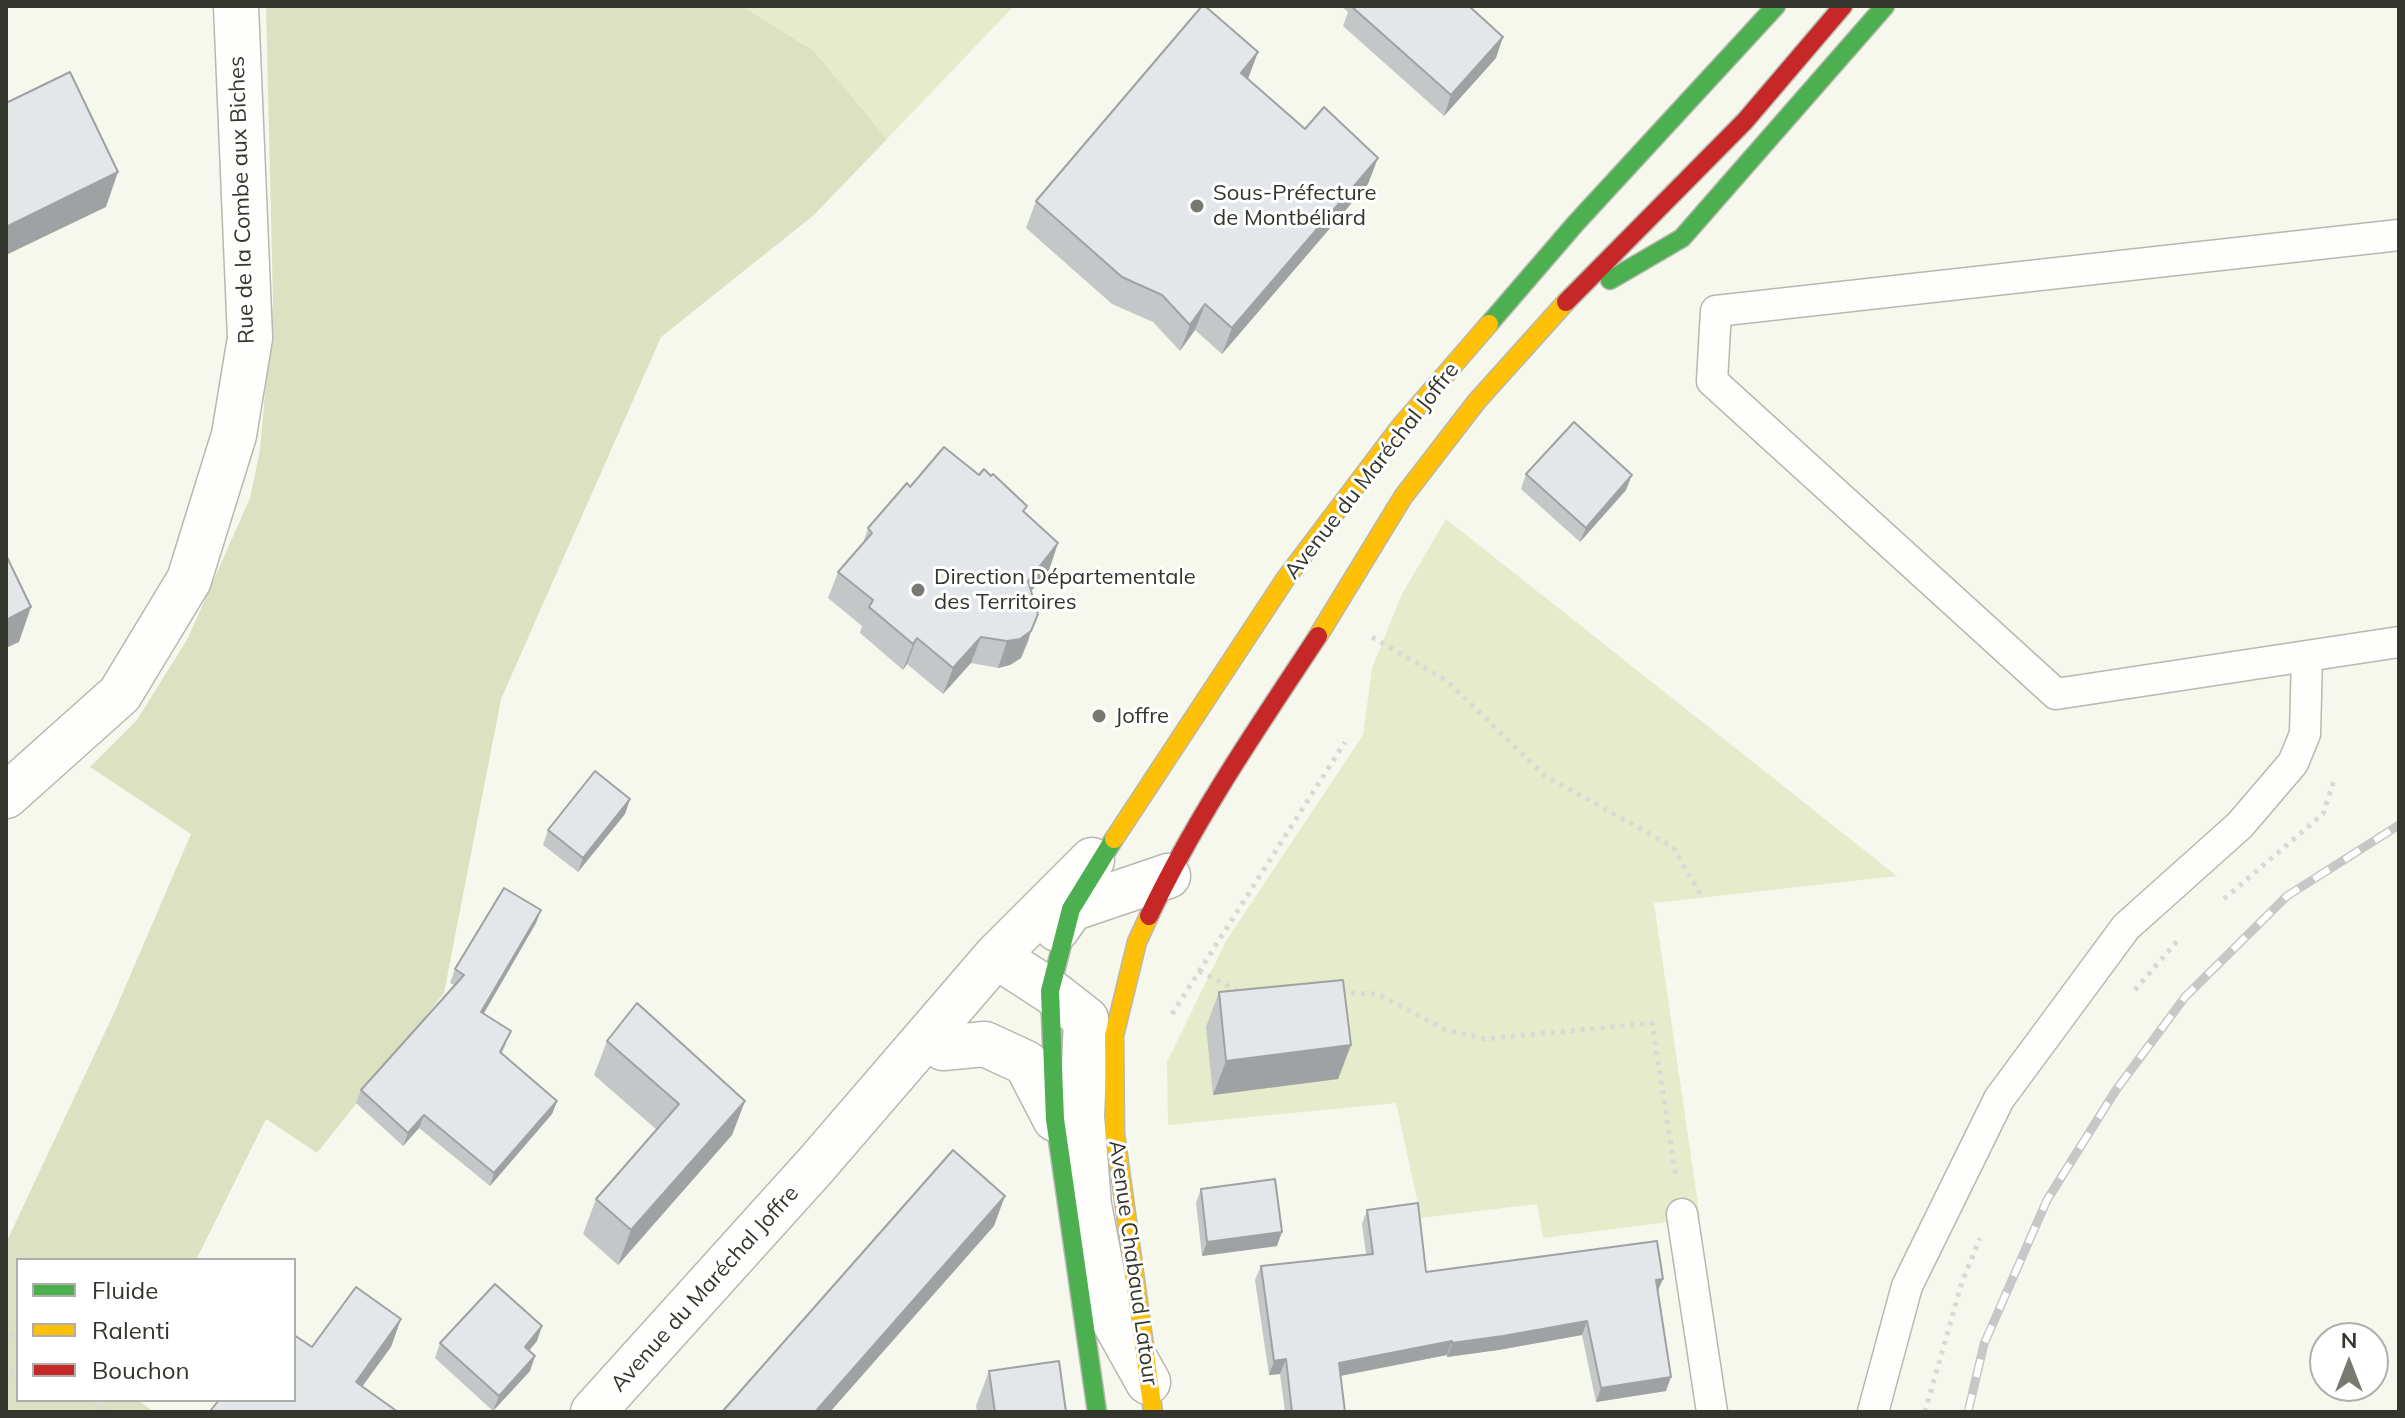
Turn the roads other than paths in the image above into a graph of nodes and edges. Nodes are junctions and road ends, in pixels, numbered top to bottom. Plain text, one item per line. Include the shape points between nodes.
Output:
1 (236, 6) edge
2 (1776, 6) edge
3 (1843, 6) edge
4 (1885, 6) edge
5 (2399, 235) edge
6 (1559, 309) junction
7 (2399, 642) edge
8 (2307, 656) junction
9 (6, 796) edge
10 (1116, 836) junction
11 (1168, 876) junction
12 (1071, 909) junction
13 (1024, 974) junction
14 (943, 1048) junction
15 (1114, 1115) joint
16 (1055, 1119) junction
17 (816, 1165) junction
18 (1682, 1214) road end
19 (1152, 1399) edge
20 (593, 1412) edge
21 (1097, 1412) edge
22 (1712, 1412) edge
23 (1873, 1412) edge

1 - 9 street, Rue de la Combe aux Biches via 250,338 234,435 189,580 120,694
2 - 10 main road, Avenue du Maréchal Joffre via 1576,223 1400,427 1286,578
3 - 6 main road, Avenue du Maréchal Joffre via 1745,121
4 - 6 main road via 1682,238
5 - 8 lane via 1716,311 1712,381 2056,694
6 - 11 main road, Avenue du Maréchal Joffre via 1477,401 1403,497
7 - 8 lane
8 - 23 lane via 2305,734 2293,763 2240,825 2126,927 1999,1099 1907,1286
10 - 12 main road
10 - 13 street, Avenue du Maréchal Joffre
11 - 12 street
11 - 15 main road, Avenue du Maréchal Joffre via 1137,942 1114,1036
12 - 13 street, Avenue du Maréchal Joffre
13 - 14 street, Avenue du Maréchal Joffre
13 - 16 main road
13 - 17 street, Avenue du Maréchal Joffre
13 - 19 street via 1086,1019 1082,1116 1089,1205 1110,1314
14 - 16 street via 985,1044 1026,1063
14 - 17 street, Avenue du Maréchal Joffre
15 - 19 main road, Avenue Chabaud Latour
16 - 21 main road
17 - 20 street, Avenue du Maréchal Joffre
18 - 22 lane

